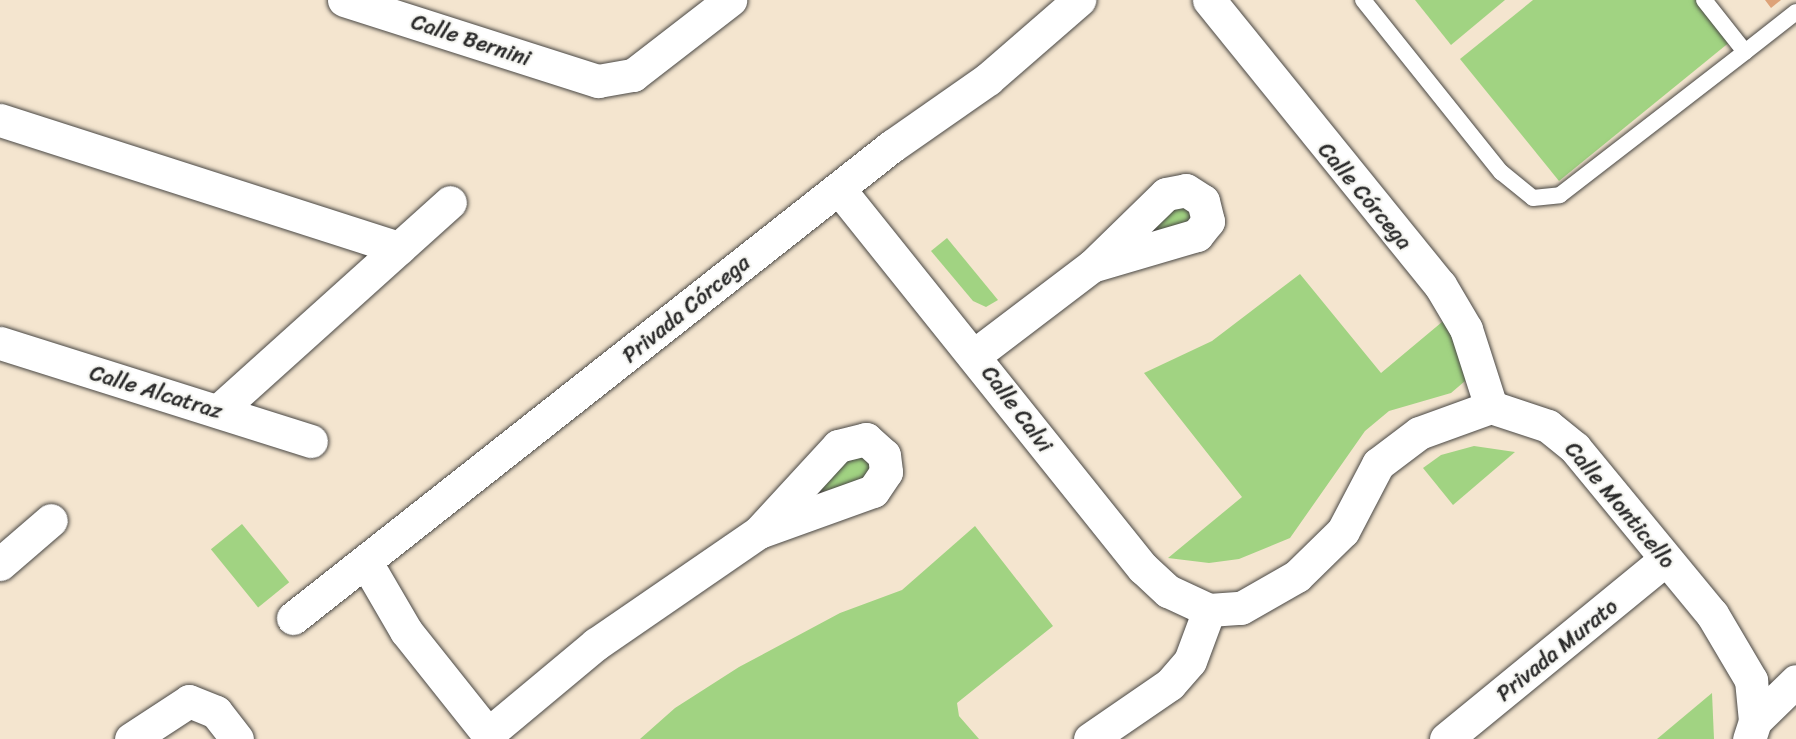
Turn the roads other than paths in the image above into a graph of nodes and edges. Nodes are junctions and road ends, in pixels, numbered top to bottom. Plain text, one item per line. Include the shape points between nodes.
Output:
1 (344, 0) edge
2 (730, 0) edge
3 (1079, 0) edge
4 (1209, 0) edge
5 (1363, 0) edge
6 (1704, 0) edge
7 (1796, 12) edge
8 (1745, 51) junction
9 (0, 120) edge
10 (839, 189) junction
11 (450, 202) dead end
12 (399, 248) junction
13 (1092, 266) dead end
14 (0, 343) edge
15 (976, 354) junction
16 (1491, 407) junction
17 (218, 411) junction
18 (311, 441) dead end
19 (51, 520) dead end
20 (759, 532) dead end
21 (1666, 560) junction
22 (0, 564) edge
23 (367, 564) junction
24 (1209, 610) junction
25 (293, 618) dead end
26 (1796, 681) edge
27 (1752, 730) edge
28 (490, 736) edge
29 (131, 739) edge
30 (237, 739) edge
31 (1090, 739) edge
32 (1446, 739) edge

1 - 2 street, Calle Bernini via 598,81 633,75
3 - 10 street, Privada Córcega via 988,79
4 - 16 street, Calle Córcega via 1440,285 1466,329
5 - 8 lane via 1501,172 1533,198 1560,195
6 - 8 lane
7 - 8 lane
9 - 12 street
10 - 15 street, Calle Calvi
10 - 23 street, Privada Córcega via 422,514
11 - 12 street
12 - 17 street
13 - 15 street
14 - 17 street, Calle Alcatraz
15 - 24 street, Calle Calvi via 1143,568 1168,591
16 - 21 street, Calle Monticello via 1548,426 1575,448
16 - 24 street via 1419,433 1378,464 1343,531 1297,576 1241,608
17 - 18 street, Calle Alcatraz
19 - 22 street
20 - 28 street via 596,644
21 - 27 street, Calle Monticello via 1743,658
21 - 32 street, Privada Murato
23 - 25 street, Privada Córcega
23 - 28 street via 406,631
24 - 31 street via 1190,661 1170,684
26 - 27 street
29 - 30 street via 189,701 216,712

